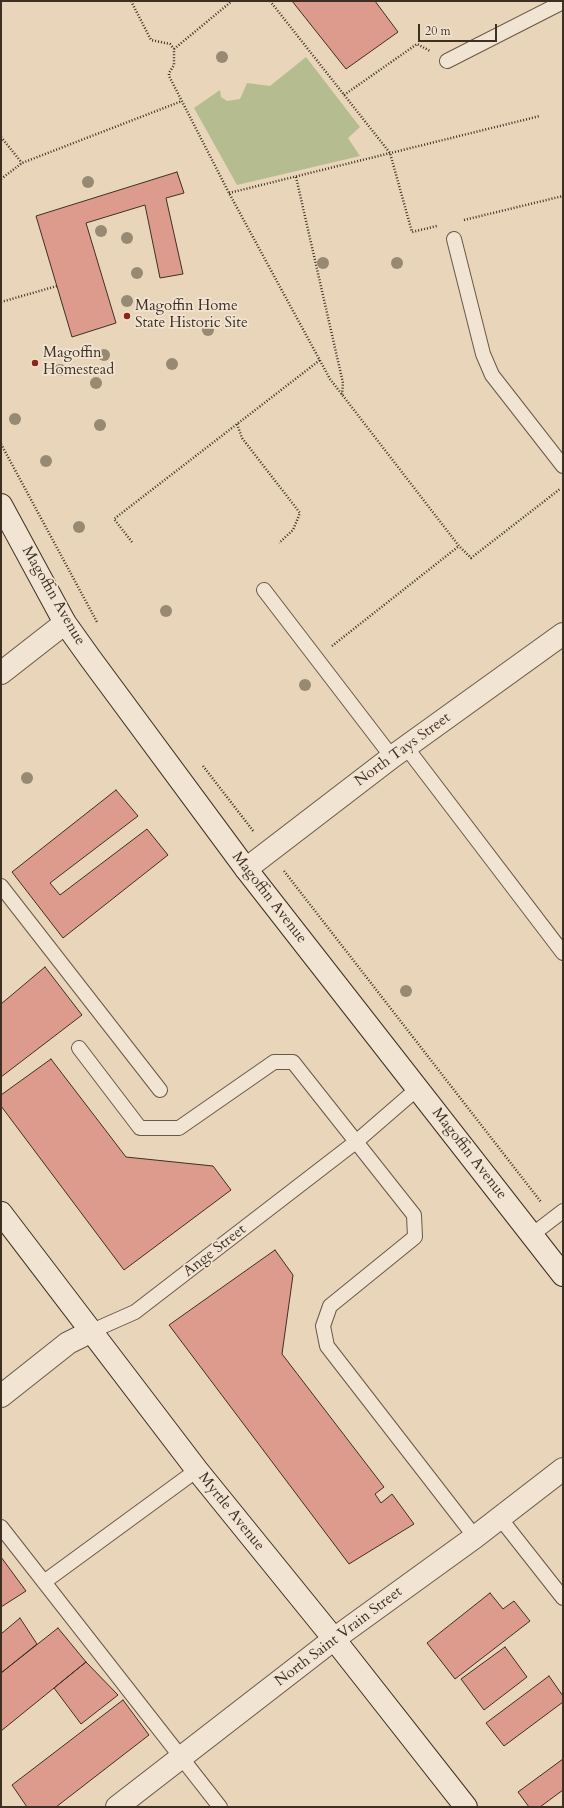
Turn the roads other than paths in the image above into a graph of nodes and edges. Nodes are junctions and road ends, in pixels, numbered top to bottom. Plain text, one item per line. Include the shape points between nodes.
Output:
1 (563, 2) edge
2 (447, 61) road end
3 (454, 239) dead end
4 (563, 466) edge
5 (1, 505) edge
6 (264, 590) dead end
7 (65, 623) junction
8 (563, 634) edge
9 (1, 673) edge
10 (399, 752) junction
11 (246, 869) junction
12 (1, 886) edge
13 (563, 953) edge
14 (79, 1048) dead end
15 (417, 1089) junction
16 (160, 1090) dead end
17 (357, 1142) junction
18 (563, 1211) edge
19 (1, 1213) edge
20 (532, 1234) junction
21 (563, 1275) edge
22 (92, 1331) junction
23 (1, 1396) edge
24 (563, 1469) edge
25 (198, 1470) junction
26 (500, 1518) junction
27 (1, 1527) edge
28 (475, 1537) junction
29 (44, 1582) junction
30 (563, 1598) edge
31 (334, 1639) junction
32 (181, 1758) junction
33 (117, 1807) edge
34 (220, 1807) edge
35 (466, 1807) edge

1 - 2 lane
3 - 4 lane via 483,354 492,375
5 - 7 street, Magoffin Avenue
6 - 10 lane
7 - 9 street
7 - 11 street, Magoffin Avenue
8 - 10 street, North Tays Street
10 - 11 street, North Tays Street
10 - 13 lane
11 - 15 street, Magoffin Avenue
12 - 16 lane
14 - 17 lane via 140,1128 179,1128 274,1062 293,1062
15 - 17 lane, Ange Street
15 - 20 street, Magoffin Avenue
17 - 22 lane, Ange Street via 135,1312
17 - 28 lane via 414,1215 415,1237 330,1306 323,1326 327,1346
18 - 20 lane
19 - 22 street, Myrtle Avenue
20 - 21 street, Magoffin Avenue
22 - 23 street, Ange Street via 68,1343
22 - 25 street, Myrtle Avenue
24 - 26 street, North Saint Vrain Street
25 - 29 lane
25 - 31 street, Myrtle Avenue
26 - 28 street, North Saint Vrain Street
26 - 30 lane
27 - 29 lane
28 - 31 street, North Saint Vrain Street
29 - 32 lane
31 - 32 street, North Saint Vrain Street
31 - 35 street, Myrtle Avenue
32 - 33 street, North Saint Vrain Street
32 - 34 lane

